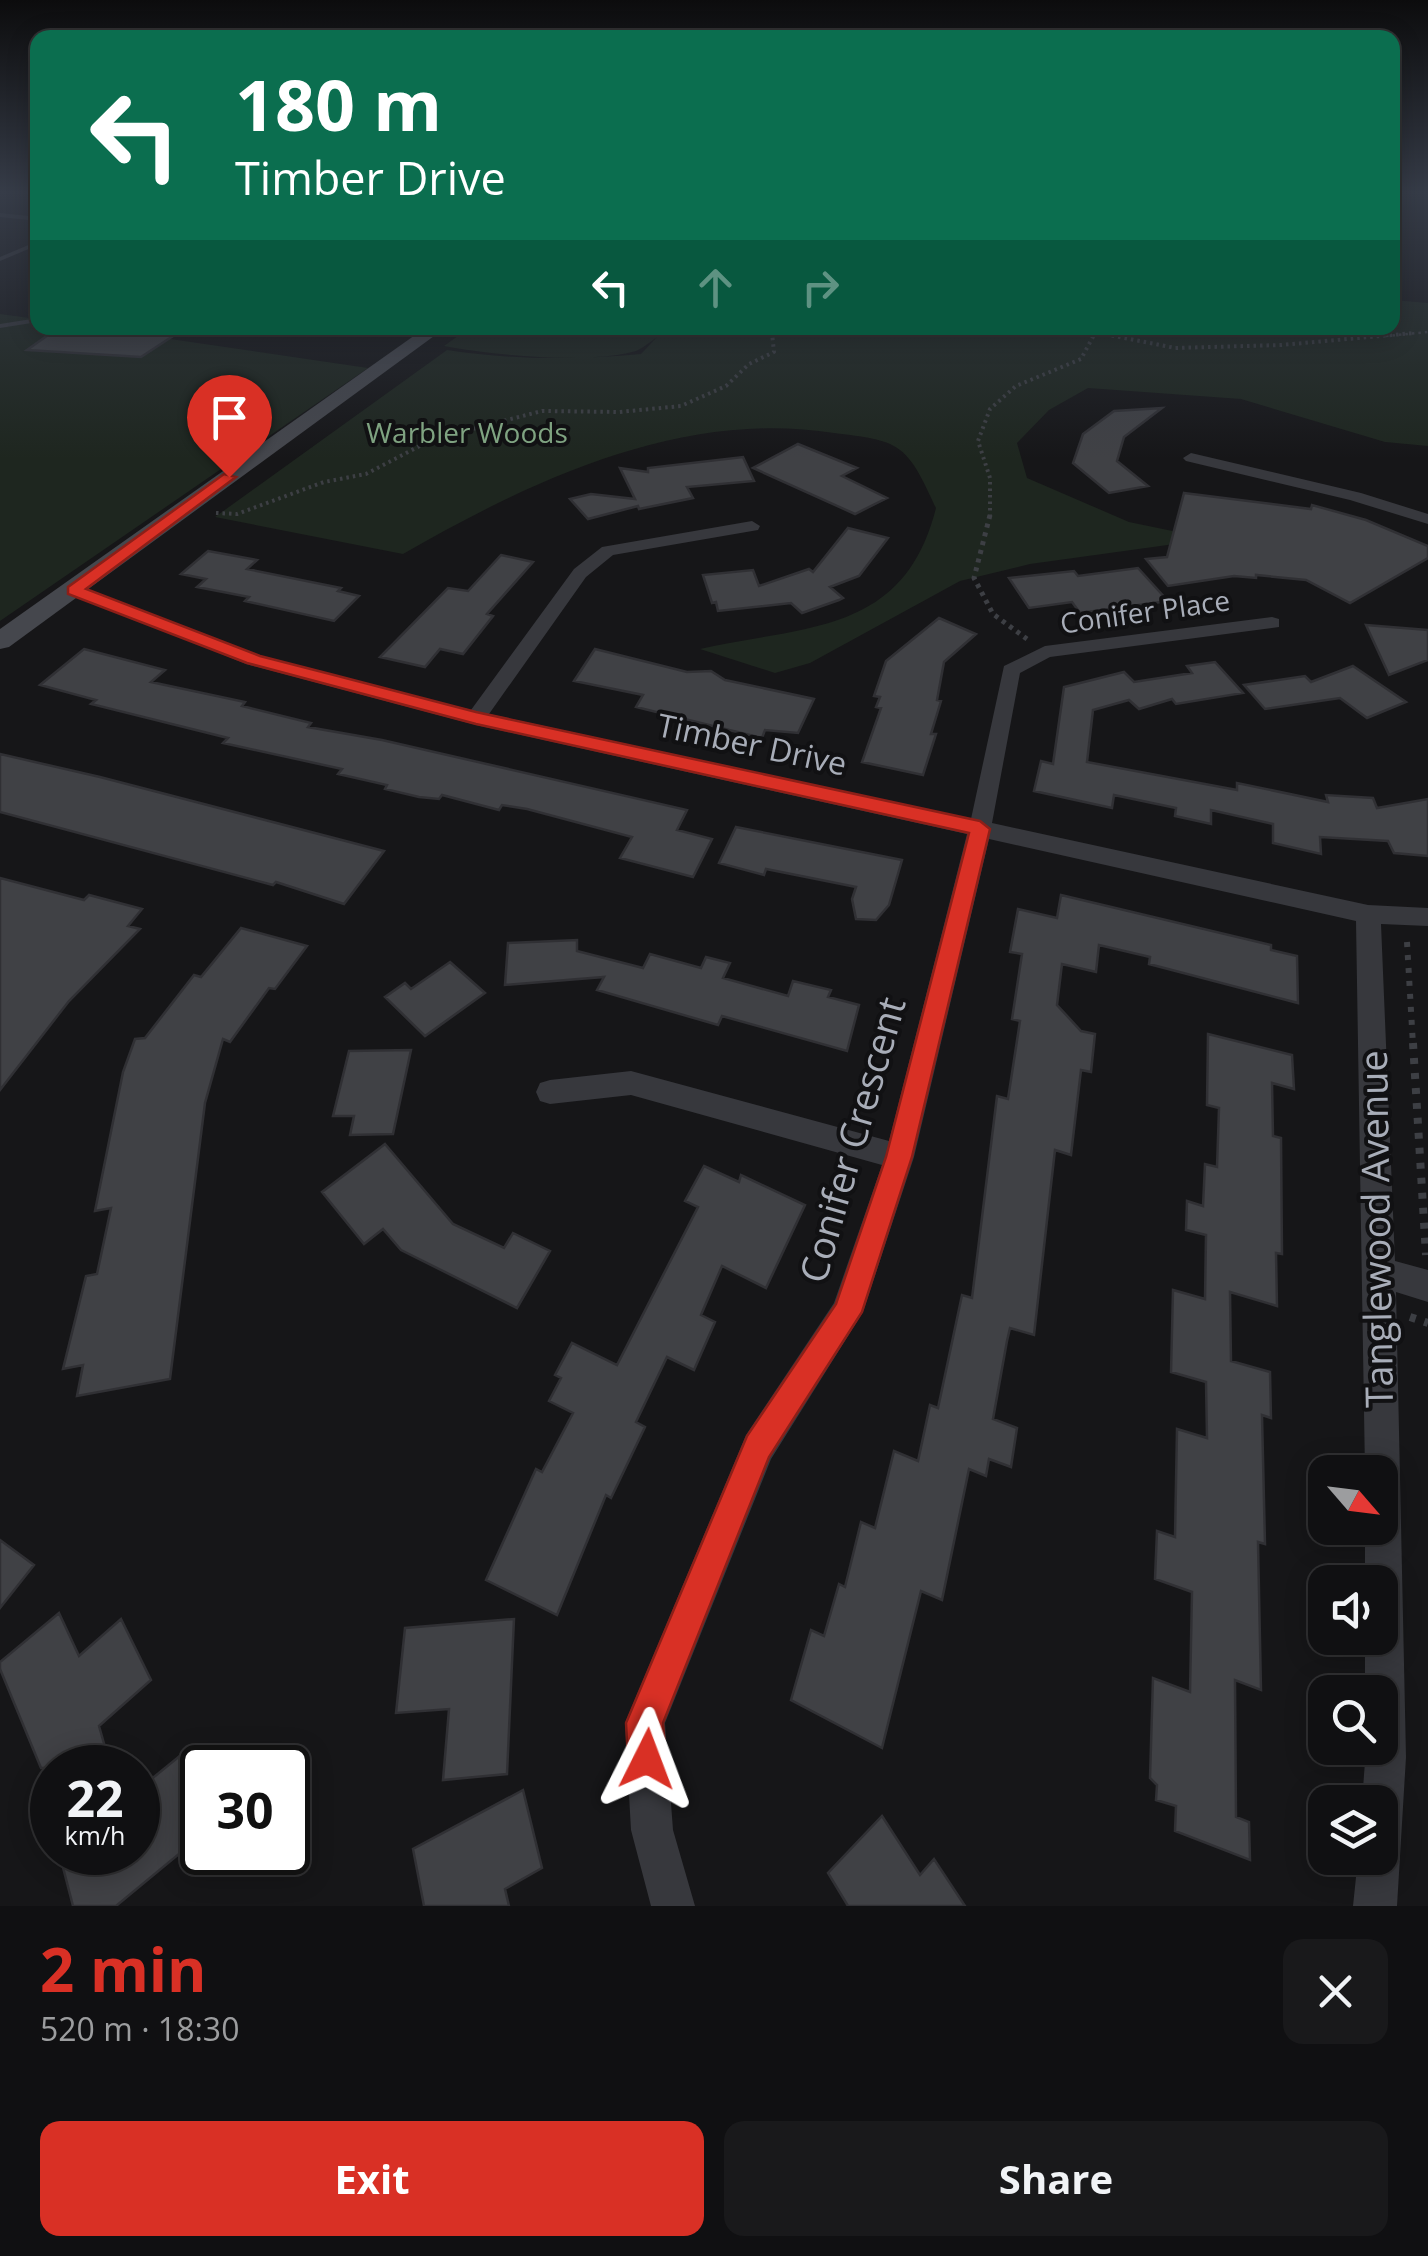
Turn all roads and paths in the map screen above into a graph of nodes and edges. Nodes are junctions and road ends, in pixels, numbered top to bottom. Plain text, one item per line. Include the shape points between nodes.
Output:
1 (30, 321) edge
2 (0, 326) edge
3 (1428, 332) edge
4 (1400, 334) edge
5 (426, 335) edge
6 (773, 335) edge
7 (1094, 335) edge
8 (1108, 335) edge
9 (1386, 335) edge
10 (1191, 458) dead end
11 (214, 512) dead end
12 (1428, 519) edge
13 (752, 526) dead end
14 (74, 590) junction
15 (1272, 623) dead end
16 (0, 641) edge
17 (1046, 652) junction
18 (476, 718) junction
19 (980, 829) junction
20 (1368, 914) junction
21 (1428, 916) edge
22 (1406, 942) dead end
23 (550, 1092) dead end
24 (899, 1157) junction
25 (1380, 1272) junction
26 (1427, 1274) edge
27 (1428, 1286) edge
28 (1384, 1785) edge
29 (1378, 1875) edge
30 (673, 1906) edge
31 (1376, 1906) edge

1 - 2 lane
3 - 4 path
5 - 14 main road
6 - 11 path via 774,352 726,386 681,406 542,411 433,439 366,474 237,514
7 - 17 path via 1082,359 1032,376 987,412 978,444 990,478 990,527 974,578 994,614
8 - 9 path via 1198,348
10 - 12 street
13 - 18 street via 608,551 580,573
14 - 16 main road
14 - 18 street, Timber Drive via 254,660
15 - 17 street, Conifer Place
17 - 19 street, Conifer Place via 1011,670
18 - 19 street, Timber Drive
19 - 20 street, Timber Drive
19 - 24 street, Conifer Crescent
20 - 21 street, Timber Drive
20 - 25 street, Tanglewood Avenue
22 - 26 path
23 - 24 street via 631,1083
24 - 30 street, Conifer Crescent via 848,1312 758,1447 645,1723 652,1830
25 - 27 street
25 - 28 street, Tanglewood Avenue
29 - 31 street

